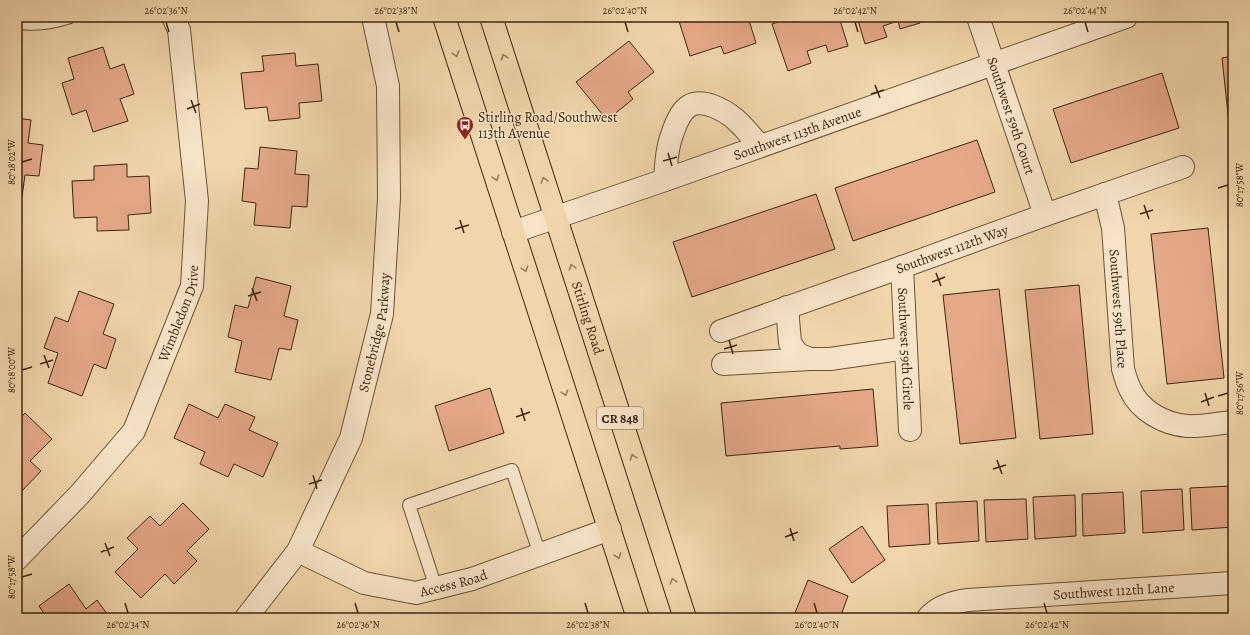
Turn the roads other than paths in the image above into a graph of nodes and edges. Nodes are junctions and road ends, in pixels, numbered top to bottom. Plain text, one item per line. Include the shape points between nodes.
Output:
1 (70, 17) edge
2 (173, 17) edge
3 (373, 17) edge
4 (444, 17) edge
5 (491, 17) edge
6 (978, 17) edge
7 (1126, 17) edge
8 (17, 23) edge
9 (993, 64) junction
10 (760, 146) junction
11 (1183, 167) dead end
12 (665, 180) junction
13 (1106, 194) junction
14 (1045, 215) junction
15 (556, 218) junction
16 (513, 232) junction
17 (902, 267) junction
18 (787, 307) junction
19 (721, 331) dead end
20 (906, 348) junction
21 (810, 359) junction
22 (723, 364) dead end
23 (1233, 422) edge
24 (910, 430) dead end
25 (610, 530) junction
26 (298, 551) junction
27 (540, 555) junction
28 (17, 559) edge
29 (1233, 583) edge
30 (436, 588) junction
31 (246, 618) edge
32 (638, 618) edge
33 (685, 618) edge
34 (928, 618) edge

1 - 8 lane via 52,23
2 - 28 street, Wimbledon Drive via 180,30 197,201 192,286 134,432 80,494
3 - 26 street, Stonebridge Parkway via 388,86 389,198 382,314 351,438
4 -> 16 main road, CR 848
15 -> 5 main road, Stirling Road / CR 848
6 - 9 street, Southwest 59th Court
7 - 9 street, Southwest 113th Avenue
9 - 10 street, Southwest 113th Avenue
9 - 14 street, Southwest 59th Court
10 - 12 street, Southwest 113th Avenue
10 - 12 street via 734,118 720,109 707,104 689,106 680,115 672,132
11 - 13 street, Southwest 112th Way
12 - 15 street, Southwest 113th Avenue
13 - 14 street, Southwest 112th Way
13 - 23 street, Southwest 59th Place via 1113,228 1123,369 1130,390 1140,405 1152,415 1169,423 1188,426
14 - 17 street, Southwest 112th Way
15 - 16 street, Southwest 113th Avenue
33 -> 15 main road, Stirling Road / CR 848
16 -> 25 main road, CR 848
17 - 18 street, Southwest 112th Way
17 - 20 street, Southwest 59th Circle
18 - 19 street, Southwest 112th Way
18 - 21 street via 790,343 798,354
20 - 21 street via 830,359
20 - 24 street, Southwest 59th Circle
21 - 22 street
25 - 27 street, Access Road
25 -> 32 main road, CR 848
26 - 30 street, Access Road via 364,583 416,593
26 - 31 street, Stonebridge Parkway
27 - 30 street, Access Road via 472,579
27 - 30 lane via 512,470 409,505
29 - 34 street, Southwest 112th Lane via 960,601 940,608

